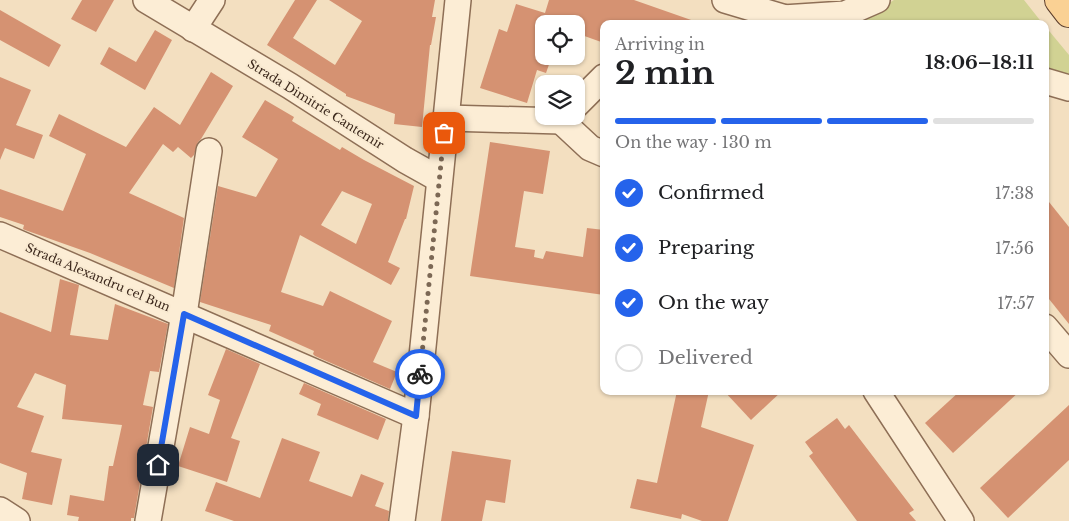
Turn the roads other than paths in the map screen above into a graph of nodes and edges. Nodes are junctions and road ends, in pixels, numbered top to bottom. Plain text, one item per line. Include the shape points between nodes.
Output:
1 (146, 0) edge
2 (212, 0) edge
3 (458, 0) edge
4 (725, 0) edge
5 (877, 0) edge
6 (1059, 0) edge
7 (1069, 13) edge
8 (791, 20) edge
9 (801, 20) edge
10 (193, 29) junction
11 (600, 81) edge
12 (1049, 82) edge
13 (1069, 88) edge
14 (585, 97) edge
15 (535, 115) edge
16 (446, 118) junction
17 (575, 125) edge
18 (209, 151) dead end
19 (600, 152) edge
20 (439, 179) junction
21 (0, 235) edge
22 (184, 314) junction
23 (1049, 332) edge
24 (1069, 355) edge
25 (879, 395) edge
26 (416, 416) junction
27 (0, 510) edge
28 (17, 521) edge
29 (148, 521) edge
30 (402, 521) edge
31 (961, 521) edge

1 - 10 street, Strada Dimitrie Cantemir
2 - 10 street
3 - 16 street
4 - 8 street
5 - 9 street via 845,14
6 - 7 main road
10 - 20 street, Strada Dimitrie Cantemir
11 - 14 street
12 - 13 street
15 - 16 street
16 - 20 street
17 - 19 street via 590,148
18 - 22 street
20 - 26 street
21 - 22 street, Strada Alexandru cel Bun
22 - 26 street, Strada Alexandru cel Bun
22 - 29 street
23 - 24 street
25 - 31 street
26 - 30 street
27 - 28 street

